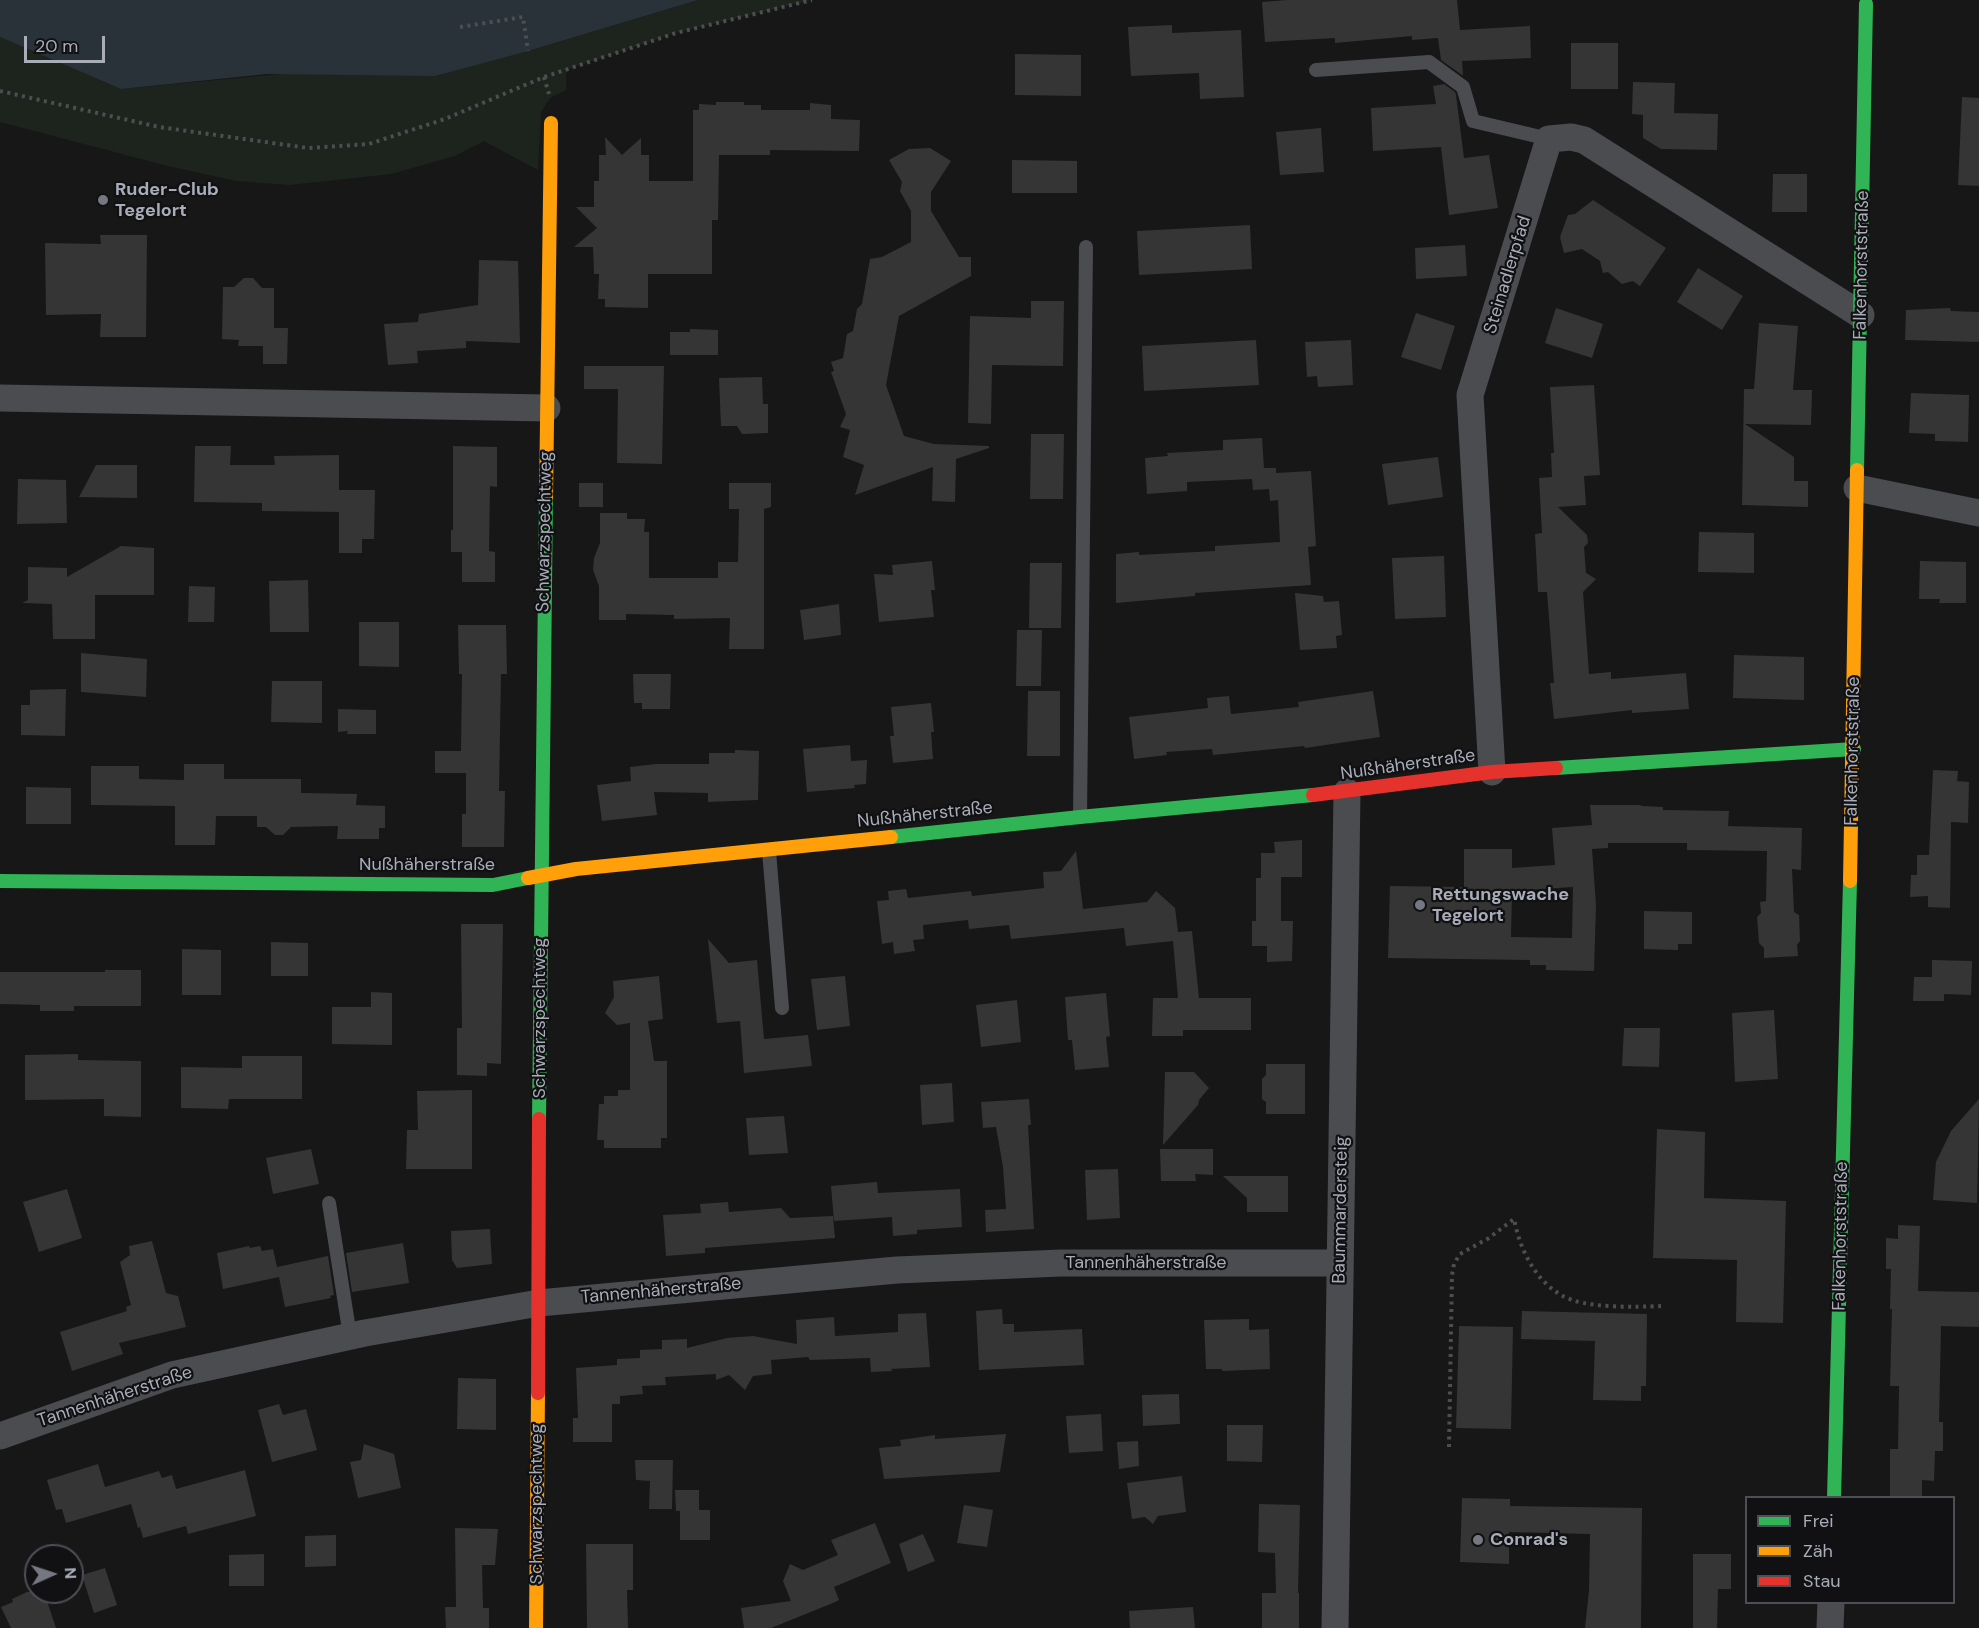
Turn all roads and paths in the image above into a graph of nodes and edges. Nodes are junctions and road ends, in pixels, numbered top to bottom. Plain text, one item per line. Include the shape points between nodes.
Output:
1 (812, 0) edge
2 (1866, 4) dead end
3 (460, 27) dead end
4 (528, 51) dead end
5 (1316, 70) dead end
6 (0, 91) edge
7 (551, 123) dead end
8 (1549, 139) junction
9 (1086, 247) dead end
10 (1861, 315) junction
11 (0, 398) edge
12 (547, 408) junction
13 (1857, 488) junction
14 (1979, 513) edge
15 (1854, 749) junction
16 (1492, 772) junction
17 (1347, 792) junction
18 (1080, 817) junction
19 (769, 851) junction
20 (541, 876) junction
21 (0, 881) edge
22 (782, 1008) dead end
23 (329, 1203) dead end
24 (1340, 1263) junction
25 (539, 1303) junction
26 (1662, 1306) dead end
27 (350, 1336) junction
28 (0, 1436) edge
29 (1449, 1447) dead end
30 (1834, 1496) edge
31 (1831, 1604) edge
32 (537, 1628) edge
33 (1335, 1628) edge
34 (1830, 1628) edge

1 - 6 path via 665,37 544,77 445,119 369,144 309,148 159,127
2 - 10 street, Falkenhorststraße
3 - 4 path via 523,16
5 - 8 lane via 1429,62 1463,87 1473,121
7 - 12 street, Schwarzspechtweg
8 - 10 street via 1584,140
8 - 16 street, Steinadlerpfad via 1470,395
9 - 18 lane
10 - 13 street, Falkenhorststraße
11 - 12 street
12 - 20 street, Schwarzspechtweg
13 - 14 street
13 - 15 street, Falkenhorststraße
15 - 16 street, Nußhäherstraße
15 - 30 street, Falkenhorststraße
16 - 17 street, Nußhäherstraße
17 - 18 street, Nußhäherstraße
17 - 24 street, Baummardersteig
18 - 19 street, Nußhäherstraße
19 - 20 street, Nußhäherstraße via 576,869
19 - 22 lane
20 - 21 street, Nußhäherstraße via 493,885
20 - 25 street, Schwarzspechtweg
23 - 27 lane
24 - 25 street, Tannenhäherstraße via 1061,1263 897,1270
24 - 33 street, Baummardersteig
25 - 27 street, Tannenhäherstraße
25 - 32 street, Schwarzspechtweg
26 - 29 path via 1598,1305 1562,1296 1528,1263 1514,1219 1460,1254 1452,1275
27 - 28 street, Tannenhäherstraße via 172,1375
31 - 34 street

